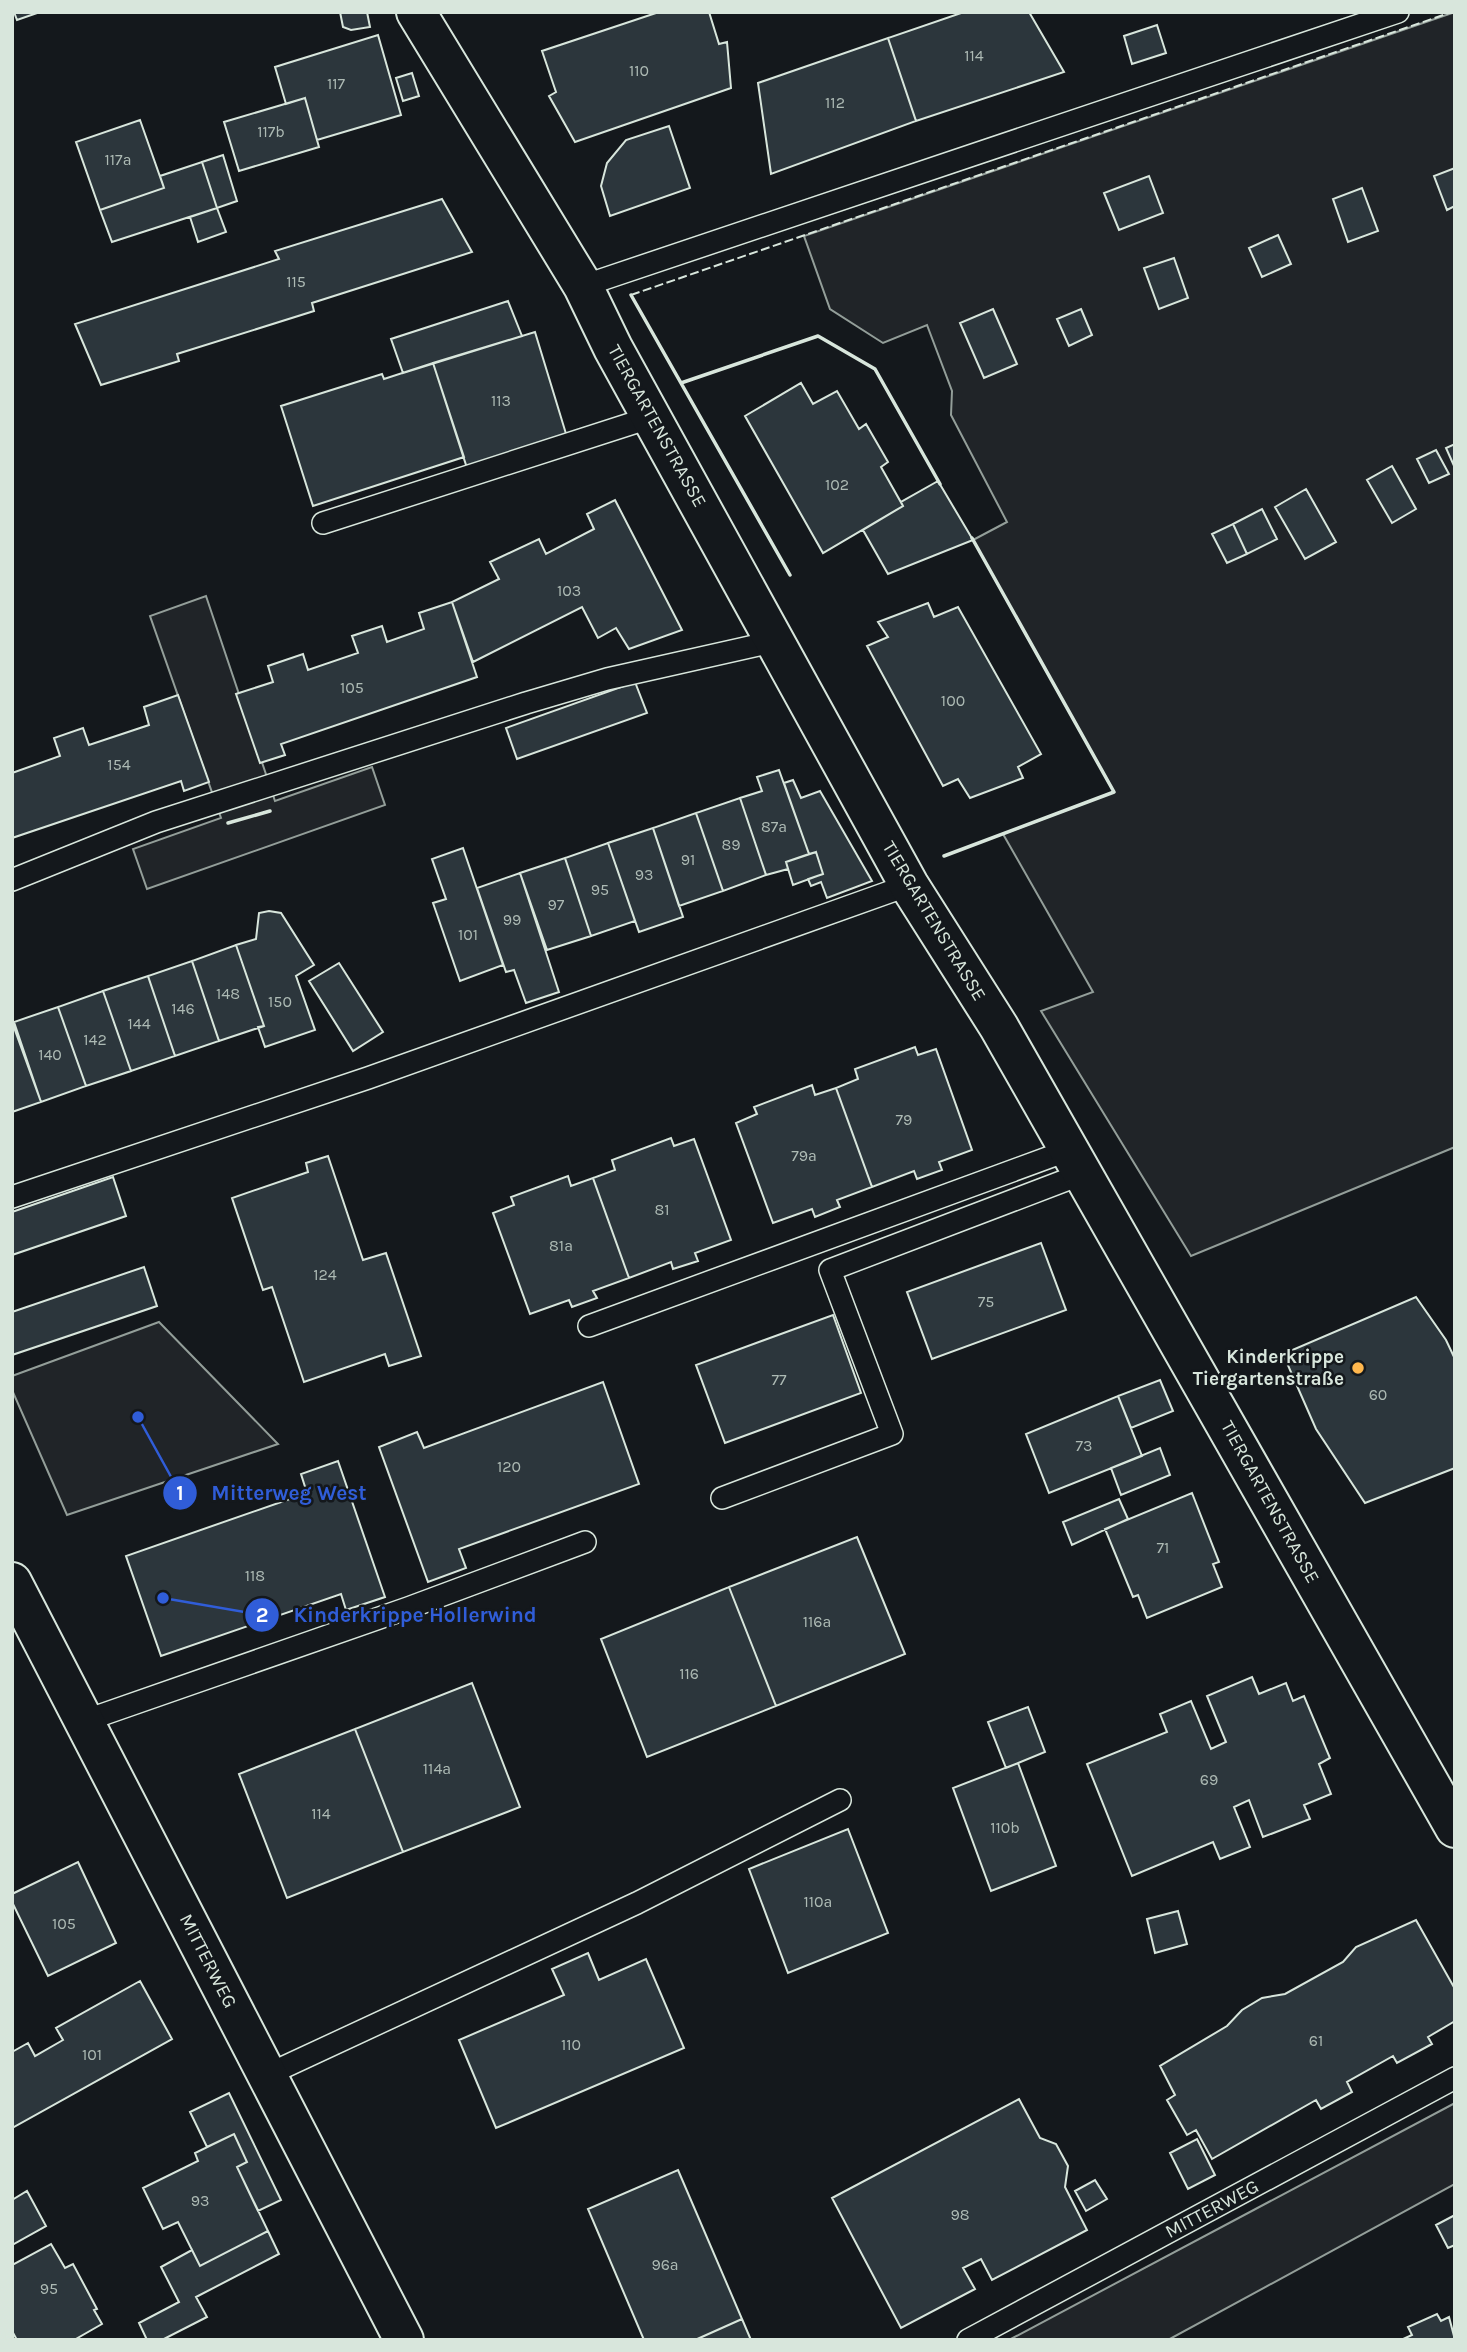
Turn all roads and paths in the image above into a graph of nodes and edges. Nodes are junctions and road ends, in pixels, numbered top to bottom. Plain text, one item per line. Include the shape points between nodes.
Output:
1 (416, 12) edge
2 (1398, 12) edge
3 (583, 286) junction
4 (652, 417) junction
5 (323, 523) dead end
6 (776, 641) junction
7 (12, 880) edge
8 (909, 885) junction
9 (1076, 1162) junction
10 (12, 1197) edge
11 (589, 1326) dead end
12 (722, 1498) dead end
13 (584, 1542) dead end
14 (12, 1583) edge
15 (84, 1721) junction
16 (840, 1800) dead end
17 (1455, 1828) edge
18 (267, 2075) junction
19 (1455, 2078) edge
20 (404, 2340) edge
21 (968, 2340) edge

1 - 3 street, TIERGARTENSTRASSE
2 - 3 lane
3 - 4 street, TIERGARTENSTRASSE
4 - 5 lane
4 - 6 street, TIERGARTENSTRASSE
6 - 7 lane via 607,679 526,703 156,822
6 - 8 street, TIERGARTENSTRASSE
8 - 9 street, TIERGARTENSTRASSE via 999,1027
8 - 10 lane via 368,1078
9 - 11 lane
9 - 12 lane via 830,1270 892,1434
9 - 17 street, TIERGARTENSTRASSE
13 - 15 lane
14 - 15 street, MITTERWEG
15 - 18 street, MITTERWEG
16 - 18 lane via 637,1903
18 - 20 street, MITTERWEG
19 - 21 lane, MITTERWEG

